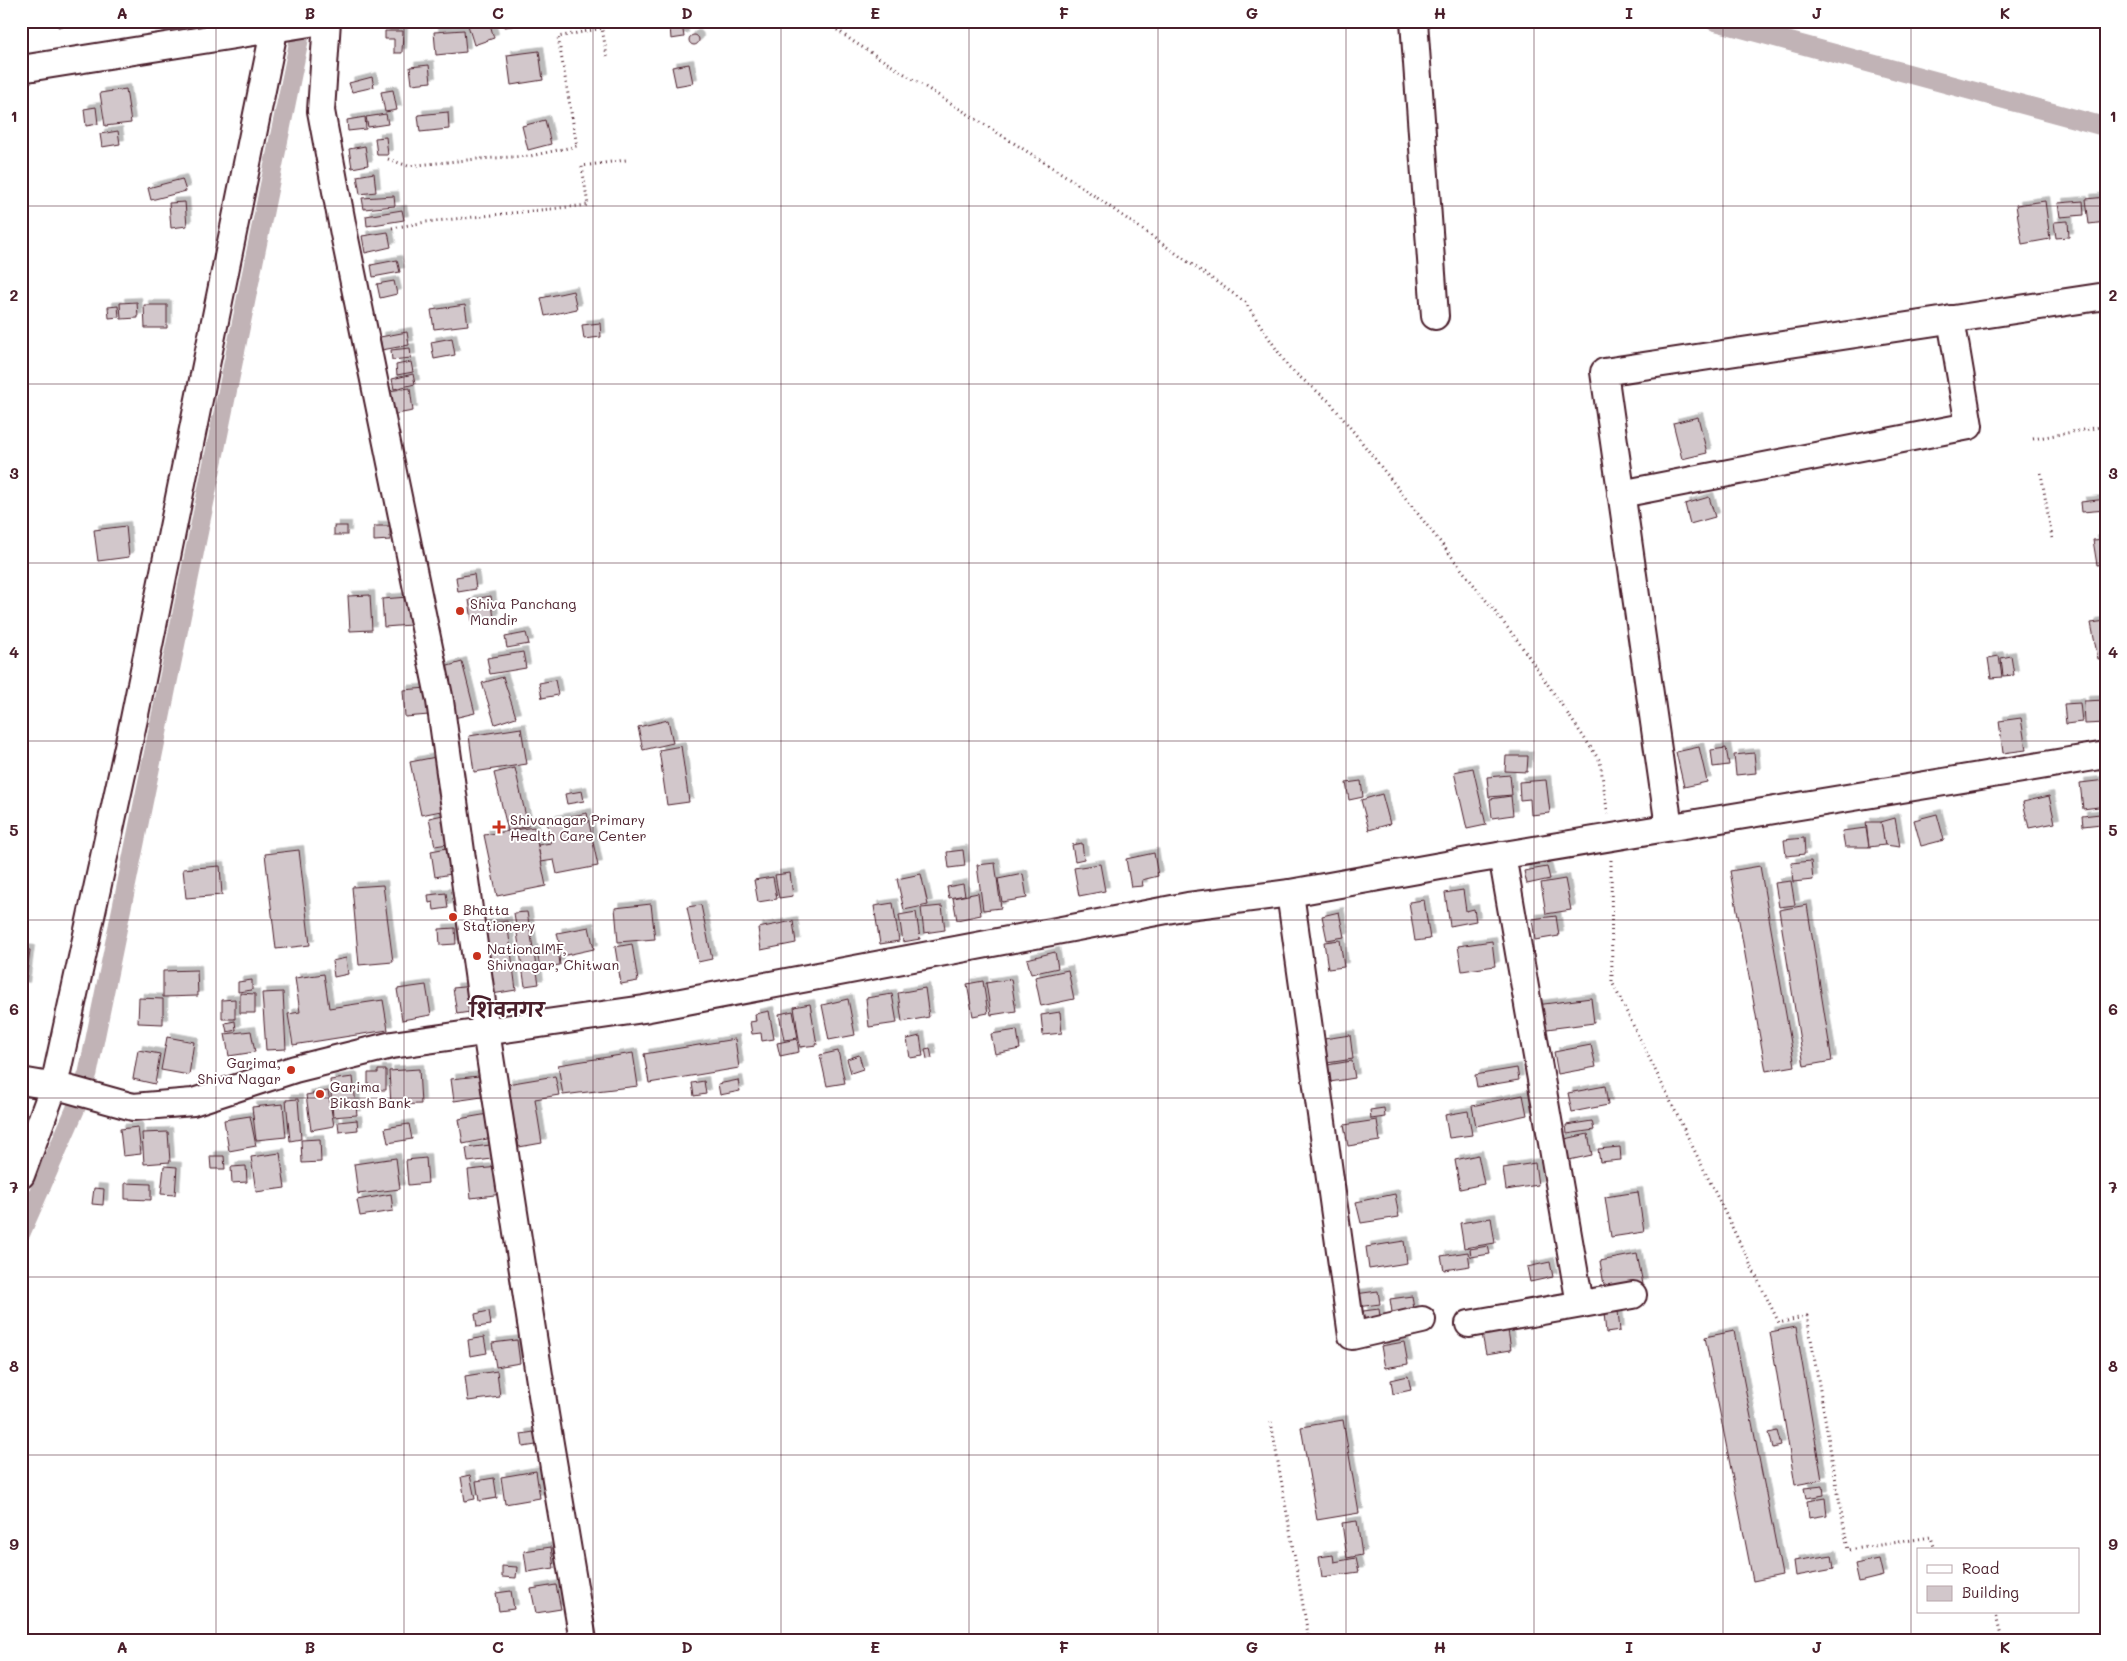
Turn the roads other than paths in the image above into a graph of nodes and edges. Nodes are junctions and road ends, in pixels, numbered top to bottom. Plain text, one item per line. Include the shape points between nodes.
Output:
1 (322, 21) edge
2 (327, 21) edge
3 (1414, 21) edge
4 (280, 26) edge
5 (21, 69) edge
6 (2106, 296) edge
7 (1435, 316) dead end
8 (1951, 320) junction
9 (1621, 494) junction
10 (2106, 755) edge
11 (1669, 827) junction
12 (1502, 855) junction
13 (1290, 893) junction
14 (486, 1032) junction
15 (21, 1081) edge
16 (61, 1087) junction
17 (21, 1175) edge
18 (1633, 1295) dead end
19 (1580, 1304) junction
20 (1422, 1320) dead end
21 (1469, 1324) dead end
22 (583, 1640) edge

1 - 4 street
2 - 14 street via 321,111 440,701
3 - 7 street
4 - 5 street
4 - 16 street via 134,719
6 - 8 street
8 - 9 street via 1969,426
8 - 9 street via 1604,372
9 - 11 street
10 - 11 street
11 - 12 street
12 - 13 street
12 - 19 street
13 - 14 street via 1188,906 644,1009
13 - 20 street via 1352,1336
14 - 16 street via 392,1045 295,1069 193,1102 133,1107
14 - 22 street
15 - 16 street
16 - 17 street
18 - 19 street
19 - 21 street

